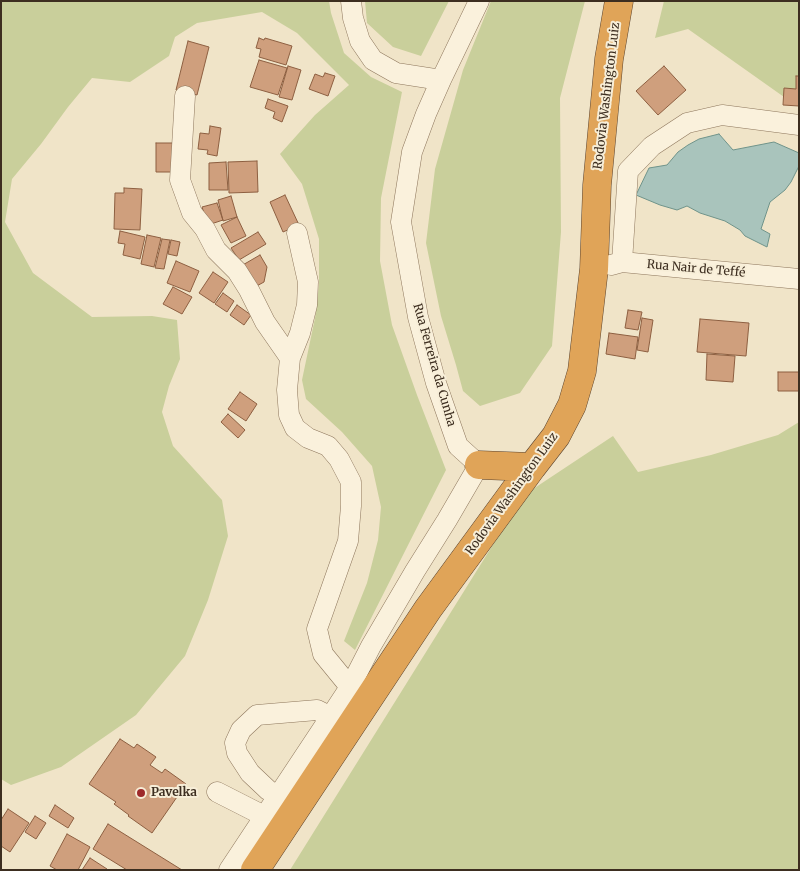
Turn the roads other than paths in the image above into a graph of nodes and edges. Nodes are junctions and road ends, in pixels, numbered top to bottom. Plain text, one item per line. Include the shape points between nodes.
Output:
1 (351, 1) edge
2 (479, 1) edge
3 (619, 1) edge
4 (441, 80) junction
5 (185, 96) dead end
6 (798, 125) edge
7 (297, 233) dead end
8 (622, 262) junction
9 (594, 269) junction
10 (799, 279) edge
11 (290, 358) junction
12 (479, 465) junction
13 (532, 467) junction
14 (350, 687) junction
15 (340, 721) junction
16 (217, 792) dead end
17 (278, 796) junction
18 (275, 822) junction
19 (229, 870) edge
20 (255, 870) edge

1 - 4 street via 360,41 373,60 396,73
2 - 4 street, Rua Ferreira da Cunha
3 - 9 highway, Rodovia Washington Luiz via 609,59 597,184
4 - 12 street, Rua Ferreira da Cunha via 412,152 401,222 418,316 436,382 458,446
5 - 11 street via 180,180 192,212 216,250 237,271
6 - 8 street via 722,115 687,123 652,146 628,171
7 - 11 street via 308,282 307,304
8 - 9 street, Rua Nair de Teffé
8 - 10 street, Rua Nair de Teffé
9 - 13 highway, Rodovia Washington Luiz via 582,371 572,405 556,436
11 - 14 street via 287,390 289,415 295,428 308,438 328,446 351,482 348,540 317,629 323,654
12 - 13 highway
12 - 14 street
13 - 15 highway, Rodovia Washington Luiz via 428,610
14 - 15 street
15 - 17 street
15 - 17 street via 317,710 257,716 241,730 235,742 237,753 250,773
15 - 18 highway, Rodovia Washington Luiz
16 - 18 street
17 - 18 street
18 - 19 street
18 - 20 highway, Rodovia Washington Luiz

